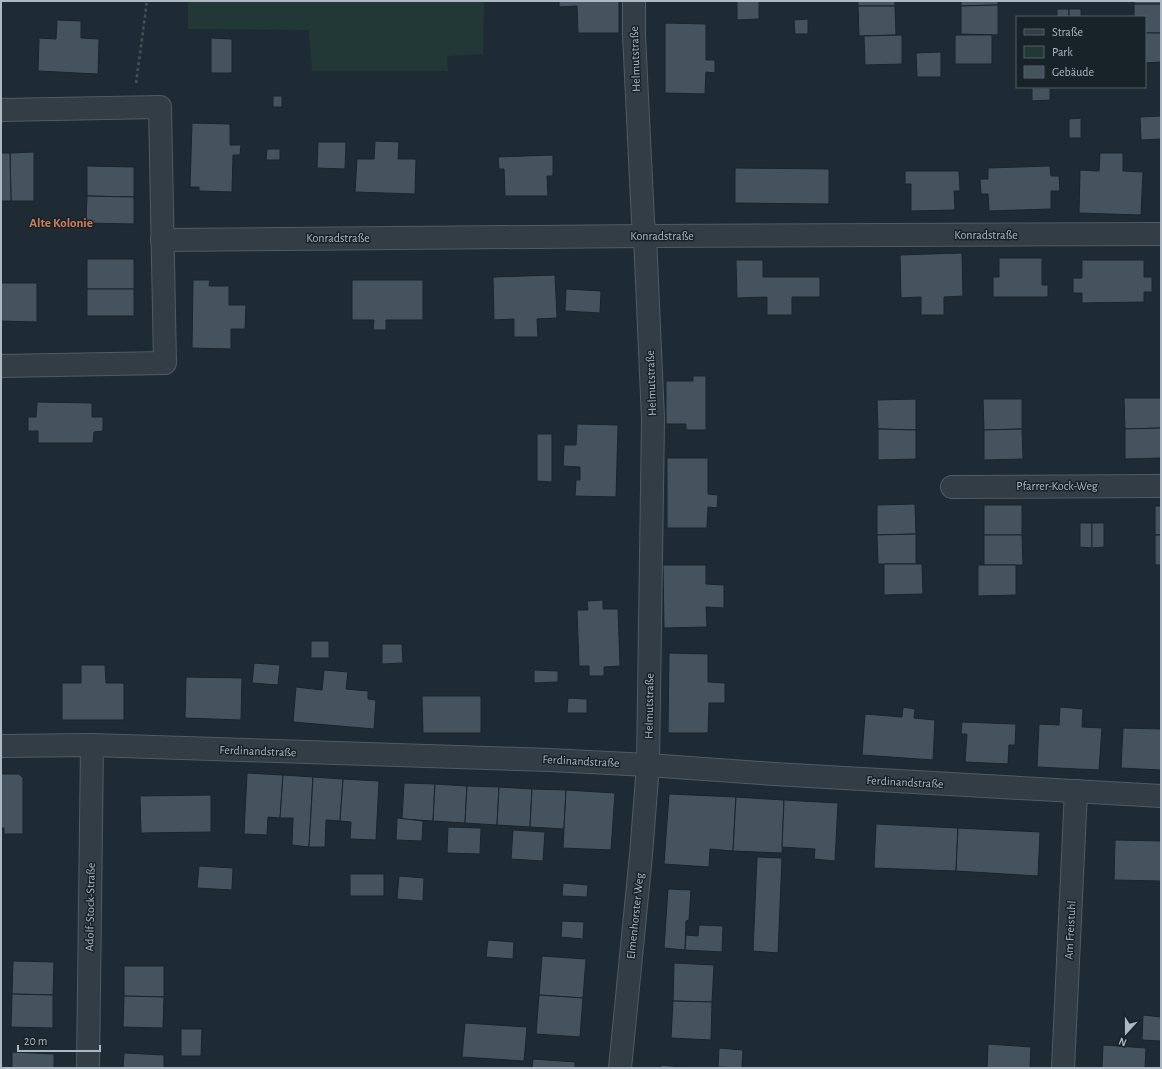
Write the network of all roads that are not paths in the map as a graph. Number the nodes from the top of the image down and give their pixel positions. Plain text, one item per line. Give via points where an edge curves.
1 (634, 1) edge
2 (1, 110) edge
3 (1161, 234) edge
4 (645, 236) junction
5 (162, 240) junction
6 (1, 366) edge
7 (1161, 486) edge
8 (952, 487) dead end
9 (92, 745) junction
10 (1, 746) edge
11 (648, 764) junction
12 (1076, 791) junction
13 (1161, 796) edge
14 (88, 1068) edge
15 (620, 1068) edge
16 (1063, 1068) edge

1 - 4 street, Helmutstraße
2 - 5 street via 160,107
3 - 4 street, Konradstraße
4 - 5 street, Konradstraße
4 - 11 street, Helmutstraße via 653,419
5 - 6 street via 165,362
7 - 8 street, Pfarrer-Kock-Weg
9 - 10 street, Ferdinandstraße
9 - 11 street, Ferdinandstraße
9 - 14 street, Adolf-Stock-Straße
11 - 12 street, Ferdinandstraße via 774,774
11 - 15 street, Elmenhorster Weg
12 - 13 street, Ferdinandstraße
12 - 16 street, Am Freistuhl

